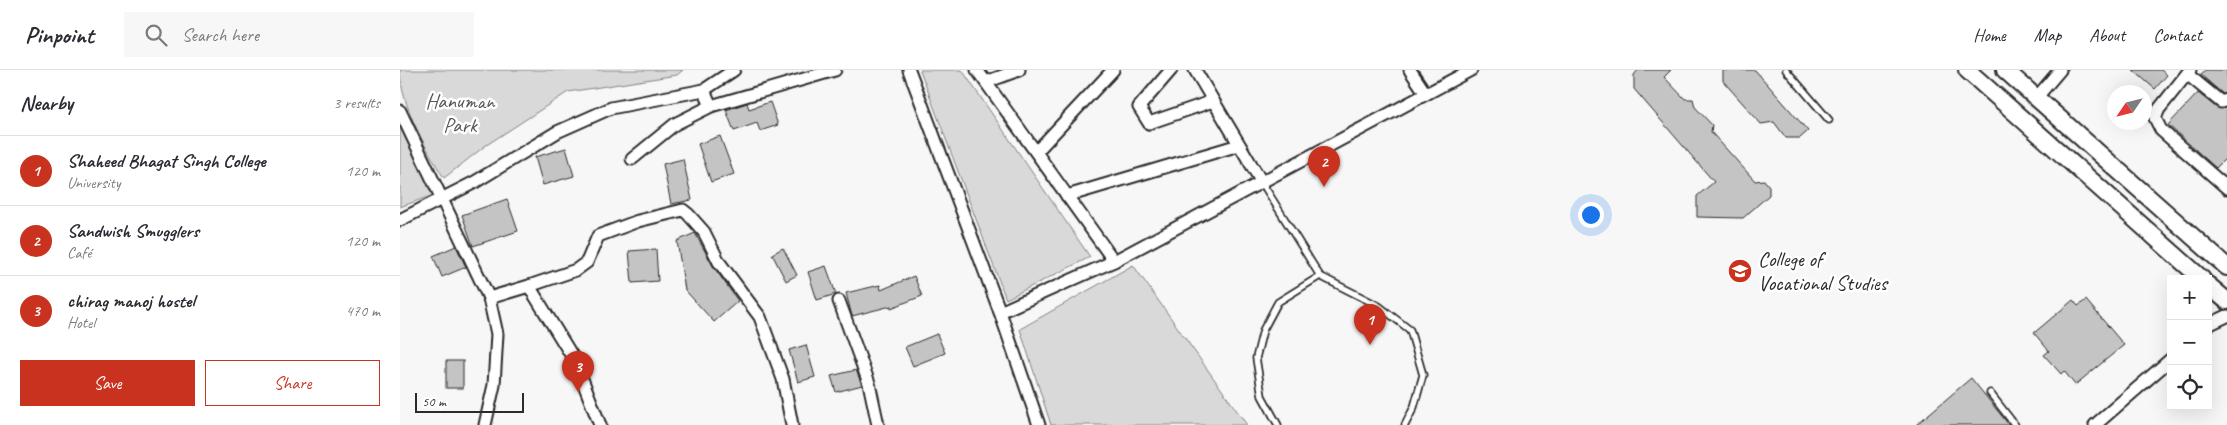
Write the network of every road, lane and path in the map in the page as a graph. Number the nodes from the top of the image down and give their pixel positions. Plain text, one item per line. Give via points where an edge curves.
1 (734, 70) edge
2 (835, 70) edge
3 (909, 70) edge
4 (977, 70) edge
5 (1019, 70) edge
6 (1113, 70) edge
7 (1171, 70) edge
8 (1410, 70) edge
9 (1471, 70) edge
10 (1786, 70) edge
11 (1967, 70) edge
12 (2005, 70) edge
13 (2060, 70) edge
14 (1200, 72) edge
15 (2188, 72) edge
16 (986, 82) junction
17 (704, 90) junction
18 (1426, 94) junction
19 (2037, 97) junction
20 (2227, 100) edge
21 (1213, 101) junction
22 (711, 106) junction
23 (400, 111) edge
24 (1829, 120) dead end
25 (1240, 145) junction
26 (1036, 152) junction
27 (632, 159) dead end
28 (1261, 181) junction
29 (2227, 188) edge
30 (1067, 196) junction
31 (442, 200) junction
32 (400, 220) edge
33 (1114, 261) junction
34 (2227, 267) edge
35 (2198, 275) edge
36 (1320, 276) junction
37 (529, 286) junction
38 (2212, 288) edge
39 (489, 298) junction
40 (838, 301) dead end
41 (2227, 301) edge
42 (1000, 312) junction
43 (2227, 316) edge
44 (2212, 323) edge
45 (2167, 361) edge
46 (1990, 393) dead end
47 (486, 425) edge
48 (600, 425) edge
49 (792, 425) edge
50 (878, 425) edge
51 (1039, 425) edge
52 (1278, 425) edge
53 (1404, 425) edge
54 (2015, 425) edge
55 (2094, 425) edge

1 - 17 street
2 - 22 street
3 - 42 street
4 - 16 street
5 - 16 street
6 - 26 street
7 - 21 street via 1139,107 1149,123
8 - 18 street
9 - 18 street
10 - 24 lane
11 - 35 main road
12 - 19 main road
13 - 19 street
14 - 21 street
15 - 20 street via 2221,102
15 - 29 street via 2158,109 2155,118 2161,130
16 - 26 street
17 - 22 street
17 - 31 street via 611,108 557,132
18 - 28 street
19 - 34 main road
21 - 25 street
22 - 27 street via 675,124
23 - 31 street
25 - 28 street
25 - 30 street
26 - 30 street
28 - 33 street
28 - 36 lane
30 - 33 street
31 - 32 street
31 - 39 street
33 - 42 street
36 - 52 lane via 1278,302 1263,330 1256,358 1262,396
36 - 53 lane via 1379,306 1410,330 1423,375 1414,407
37 - 39 street
37 - 48 street via 575,361
37 - 49 street via 576,270 587,262 598,236 638,221 682,210 704,232 719,262 760,317 783,379
38 - 41 main road
39 - 47 street via 497,334 494,385
40 - 50 street via 869,383
42 - 51 street
43 - 44 street
45 - 55 street
46 - 54 lane

